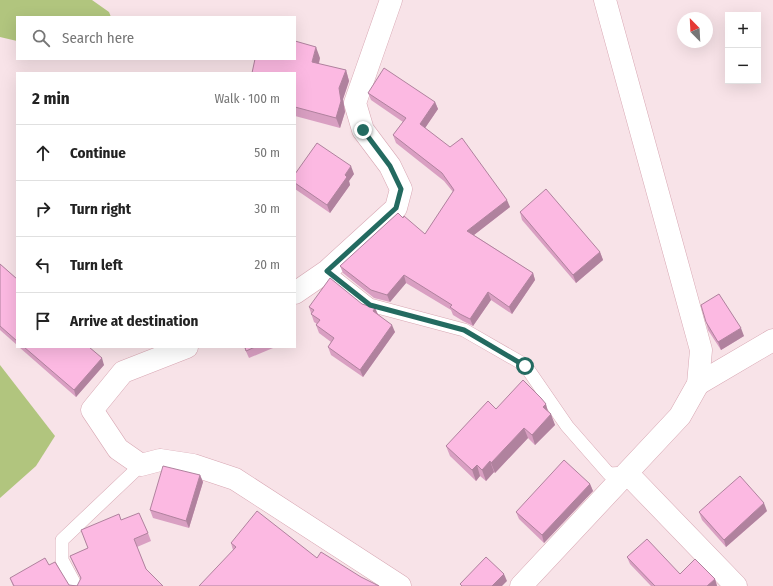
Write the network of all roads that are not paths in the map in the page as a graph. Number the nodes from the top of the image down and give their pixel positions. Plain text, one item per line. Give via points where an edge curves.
1 (391, 0) edge
2 (603, 1) edge
3 (327, 271) junction
4 (296, 292) edge
5 (773, 340) edge
6 (184, 348) edge
7 (698, 384) junction
8 (141, 465) junction
9 (627, 473) junction
10 (76, 586) edge
11 (400, 586) edge
12 (521, 586) edge
13 (736, 586) edge

1 - 3 street via 355,103 363,130 390,166 401,189 396,208
2 - 7 street via 702,350
3 - 4 street
3 - 9 lane via 370,305 464,330 525,366 567,426 609,474
5 - 7 street
6 - 8 street via 123,372 92,410 118,448
7 - 9 street via 680,416
8 - 10 lane via 62,540 62,560
8 - 11 street via 160,460 194,465 235,479
9 - 12 street
9 - 13 street

